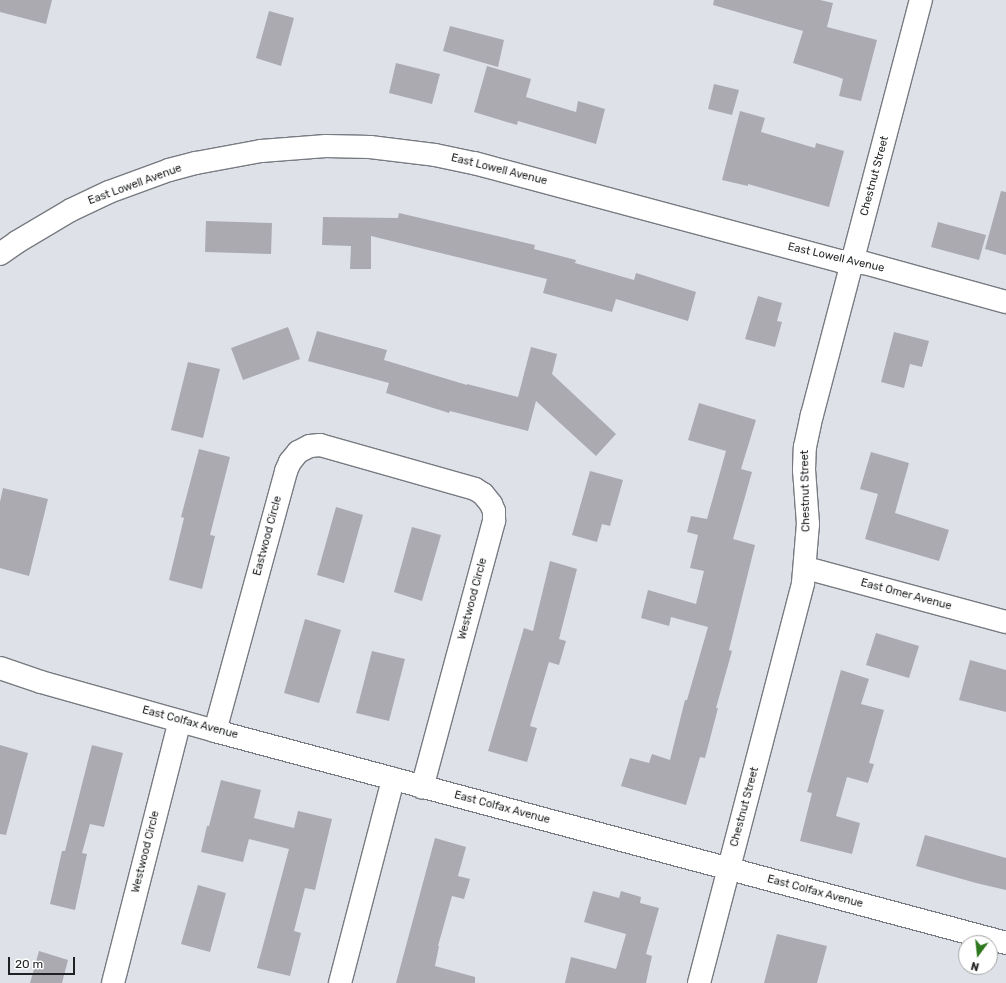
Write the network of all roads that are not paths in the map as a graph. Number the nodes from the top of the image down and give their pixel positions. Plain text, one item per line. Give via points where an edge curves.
1 (921, 0) edge
2 (0, 254) edge
3 (852, 262) junction
4 (1006, 302) edge
5 (405, 469) joint
6 (806, 568) junction
7 (1006, 622) edge
8 (0, 668) edge
9 (180, 721) junction
10 (215, 731) junction
11 (393, 779) junction
12 (422, 787) junction
13 (728, 869) junction
14 (1006, 943) edge
15 (113, 983) edge
16 (340, 983) edge
17 (699, 983) edge

1 - 3 street, Chestnut Street
2 - 3 street, East Lowell Avenue via 71,210 156,174 196,163 261,151 326,146 370,147 474,163
3 - 4 street, East Lowell Avenue via 865,263
3 - 6 street, Chestnut Street via 805,447 808,524
5 - 10 street, Eastwood Circle via 320,445 294,446
5 - 12 street, Westwood Circle via 475,489 498,500
6 - 7 street, East Omer Avenue
6 - 13 street, Chestnut Street
8 - 9 street, East Colfax Avenue
9 - 10 street, East Colfax Avenue
9 - 15 street, Westwood Circle
10 - 11 street, East Colfax Avenue
11 - 12 street, East Colfax Avenue
11 - 16 street
12 - 13 street, East Colfax Avenue
13 - 14 street, East Colfax Avenue
13 - 17 street, Chestnut Street

